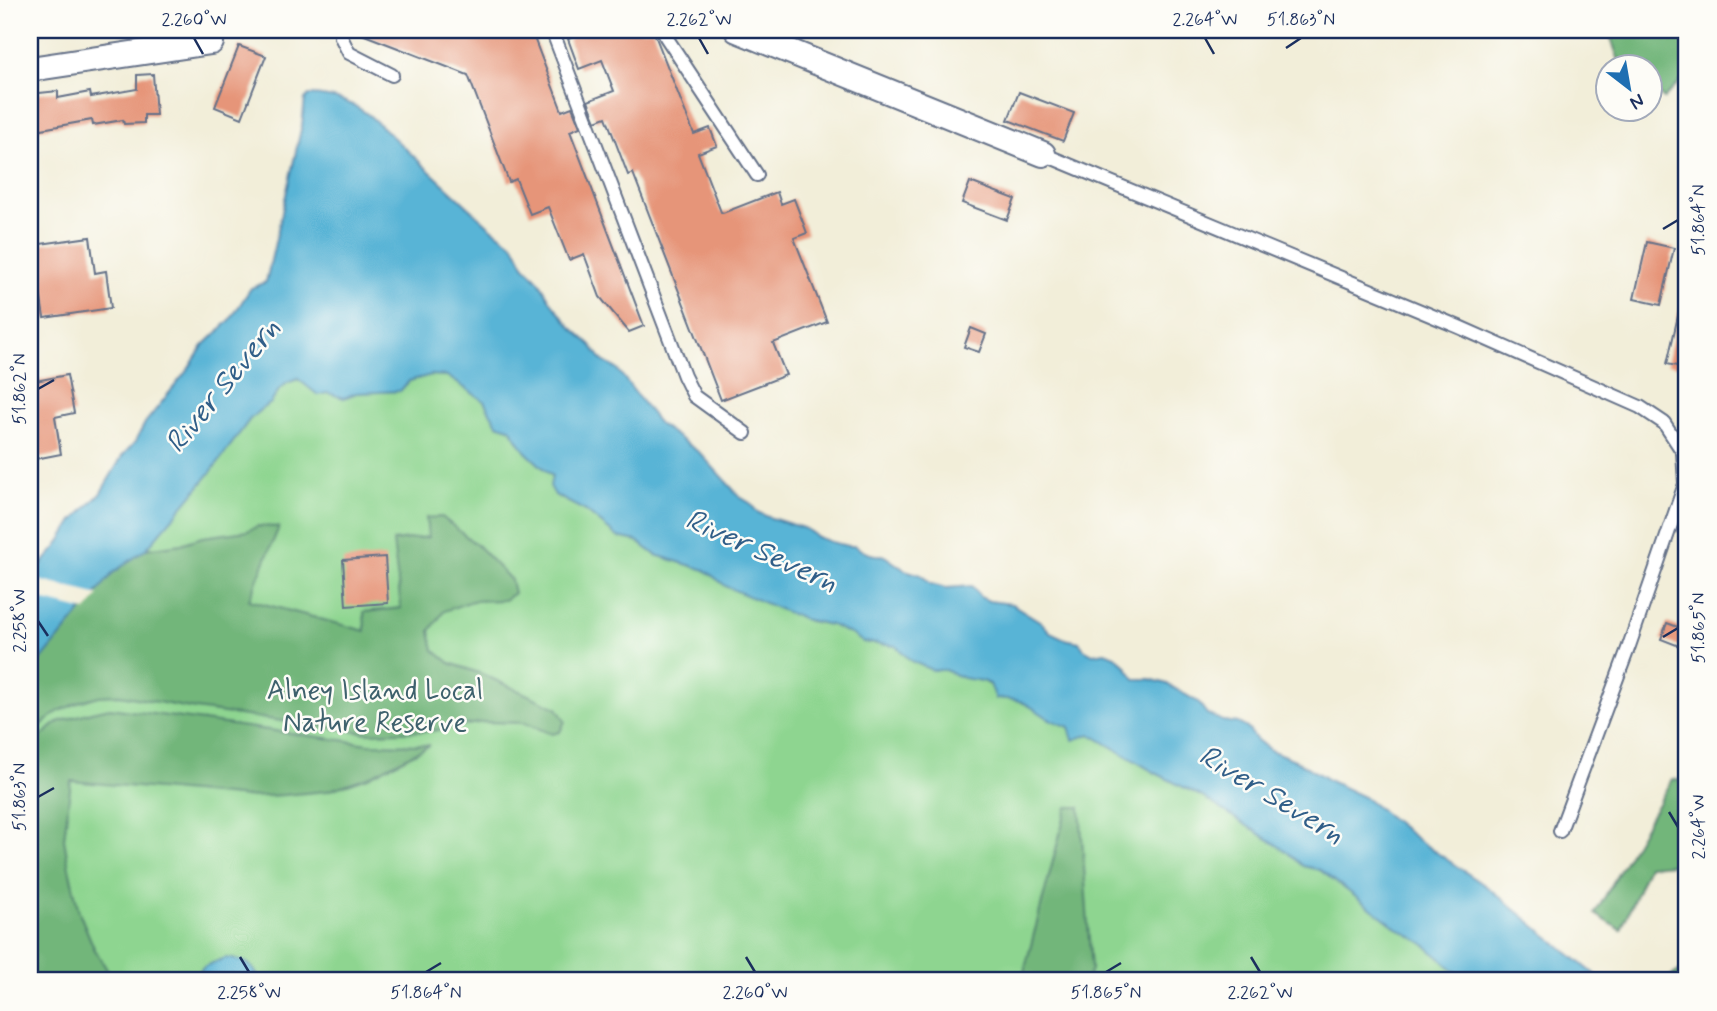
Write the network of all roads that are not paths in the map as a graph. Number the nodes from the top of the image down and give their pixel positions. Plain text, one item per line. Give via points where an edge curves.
1 (342, 30) edge
2 (552, 30) edge
3 (663, 30) edge
4 (737, 30) edge
5 (211, 42) dead end
6 (30, 69) edge
7 (392, 75) dead end
8 (1043, 154) joint
9 (757, 175) dead end
10 (745, 433) dead end
11 (1560, 831) dead end

1 - 7 lane via 349,53
2 - 10 lane via 684,376 694,396
3 - 9 lane
4 - 8 street
5 - 6 street
8 - 11 lane via 1459,327 1640,407 1664,423 1683,452 1685,484

